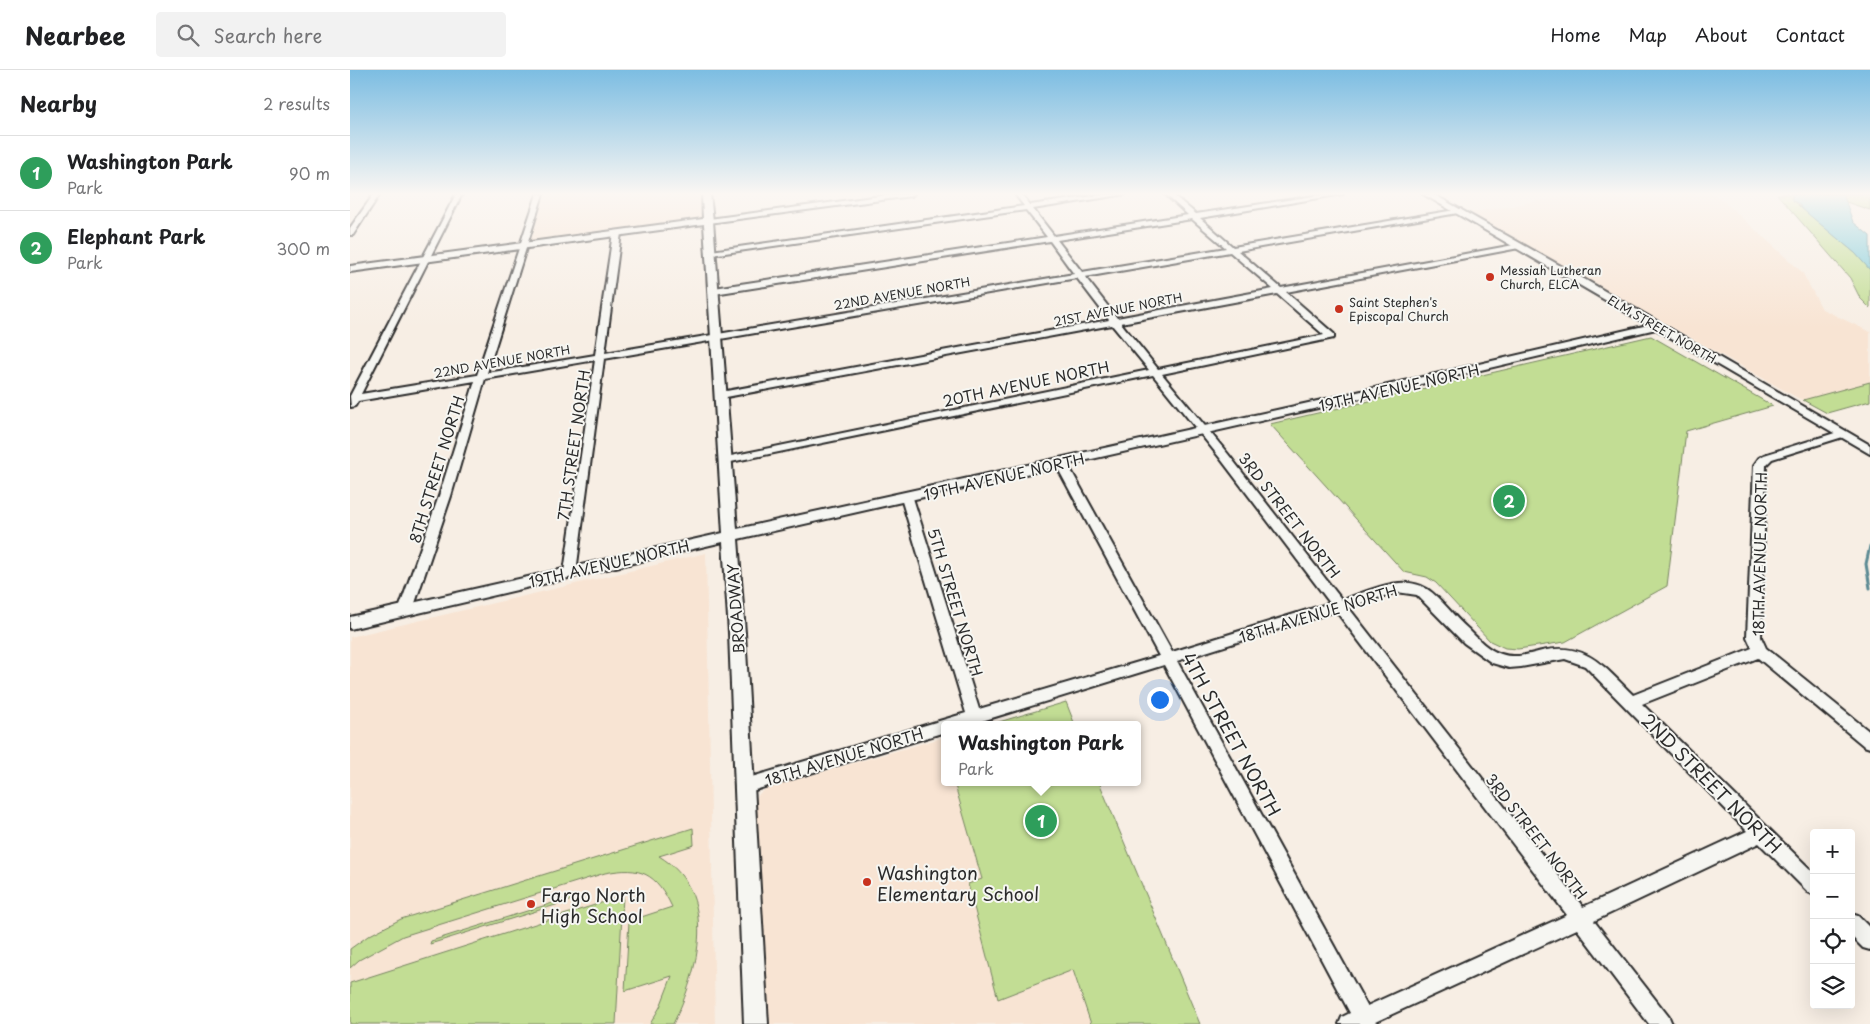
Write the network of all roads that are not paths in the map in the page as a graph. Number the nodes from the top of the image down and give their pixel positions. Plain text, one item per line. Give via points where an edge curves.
1 (436, 239) edge
2 (525, 239) edge
3 (577, 239) edge
4 (616, 239) edge
5 (710, 239) edge
6 (813, 239) edge
7 (1052, 239) junction
8 (1055, 239) edge
9 (1220, 239) edge
10 (1299, 239) edge
11 (1506, 239) edge
12 (523, 246) junction
13 (1519, 246) junction
14 (1232, 250) junction
15 (711, 253) junction
16 (425, 259) junction
17 (350, 269) edge
18 (1080, 275) junction
19 (714, 291) junction
20 (1280, 291) junction
21 (1116, 322) junction
22 (1658, 326) junction
23 (717, 337) junction
24 (601, 357) junction
25 (1156, 372) junction
26 (480, 377) junction
27 (721, 395) junction
28 (351, 401) edge
29 (1204, 431) junction
30 (1842, 434) junction
31 (1870, 450) edge
32 (726, 460) junction
33 (1061, 464) junction
34 (907, 498) junction
35 (731, 536) junction
36 (570, 572) junction
37 (1339, 606) junction
38 (406, 610) junction
39 (350, 623) edge
40 (1760, 651) junction
41 (1168, 657) junction
42 (1631, 702) junction
43 (974, 716) junction
44 (958, 721) edge
45 (941, 726) edge
46 (1870, 741) edge
47 (745, 786) junction
48 (1761, 833) junction
49 (1810, 882) edge
50 (1580, 918) junction
51 (1855, 927) edge
52 (1870, 942) edge
53 (1359, 1022) edge
54 (756, 1024) edge
55 (1662, 1024) edge

1 - 16 street
2 - 12 street, 8TH STREET NORTH
3 - 12 street
4 - 24 street, 7TH STREET NORTH
5 - 15 street, BROADWAY
6 - 15 street
7 - 8 street
7 - 18 street, 3RD STREET NORTH
7 - 19 street
9 - 14 street
10 - 14 street, 22ND AVENUE NORTH
11 - 13 street, ELM STREET NORTH
12 - 16 street
12 - 26 street, 8TH STREET NORTH
13 - 20 street, 21ST AVENUE NORTH
13 - 22 street, ELM STREET NORTH
14 - 18 street, 22ND AVENUE NORTH
14 - 20 street
15 - 19 street, BROADWAY
16 - 17 street
16 - 28 street
18 - 21 street, 3RD STREET NORTH
18 - 23 street, 22ND AVENUE NORTH
19 - 23 street, BROADWAY
20 - 21 street, 21ST AVENUE NORTH
20 - 25 street, 20TH AVENUE NORTH via 1331,336
21 - 25 street, 3RD STREET NORTH
21 - 27 street, 21ST AVENUE NORTH
22 - 29 street, 19TH AVENUE NORTH
22 - 30 street, ELM STREET NORTH
23 - 24 street, 22ND AVENUE NORTH
23 - 27 street, BROADWAY
24 - 26 street, 22ND AVENUE NORTH
24 - 36 street, 7TH STREET NORTH
25 - 29 street, 3RD STREET NORTH
25 - 32 street, 20TH AVENUE NORTH
26 - 28 street, 22ND AVENUE NORTH
26 - 38 street, 8TH STREET NORTH via 445,496
27 - 32 street, BROADWAY
29 - 33 street, 19TH AVENUE NORTH
29 - 37 street, 3RD STREET NORTH
30 - 31 street, ELM STREET NORTH
30 - 40 street, 18TH AVENUE NORTH via 1768,456 1760,465 1754,637
32 - 35 street, BROADWAY
33 - 34 street, 19TH AVENUE NORTH
33 - 41 street, 4TH STREET NORTH
34 - 35 street, 19TH AVENUE NORTH
34 - 43 street, 5TH STREET NORTH
35 - 36 street, 19TH AVENUE NORTH
35 - 47 street, BROADWAY
36 - 38 street, 19TH AVENUE NORTH
37 - 41 street, 18TH AVENUE NORTH
37 - 42 street, 18TH AVENUE NORTH via 1397,587 1411,588 1422,592 1480,649 1496,659 1521,662 1574,653 1590,662
37 - 50 street, 3RD STREET NORTH
38 - 39 street, 19TH AVENUE NORTH
40 - 42 street, 18TH AVENUE NORTH
40 - 46 street
41 - 43 street, 18TH AVENUE NORTH
41 - 53 street, 4TH STREET NORTH
42 - 48 street, 2ND STREET NORTH
43 - 44 street, 18TH AVENUE NORTH
45 - 47 street, 18TH AVENUE NORTH
47 - 54 street, BROADWAY
48 - 49 street, 2ND STREET NORTH
48 - 50 street
50 - 53 street
50 - 55 street, 3RD STREET NORTH
51 - 52 street

